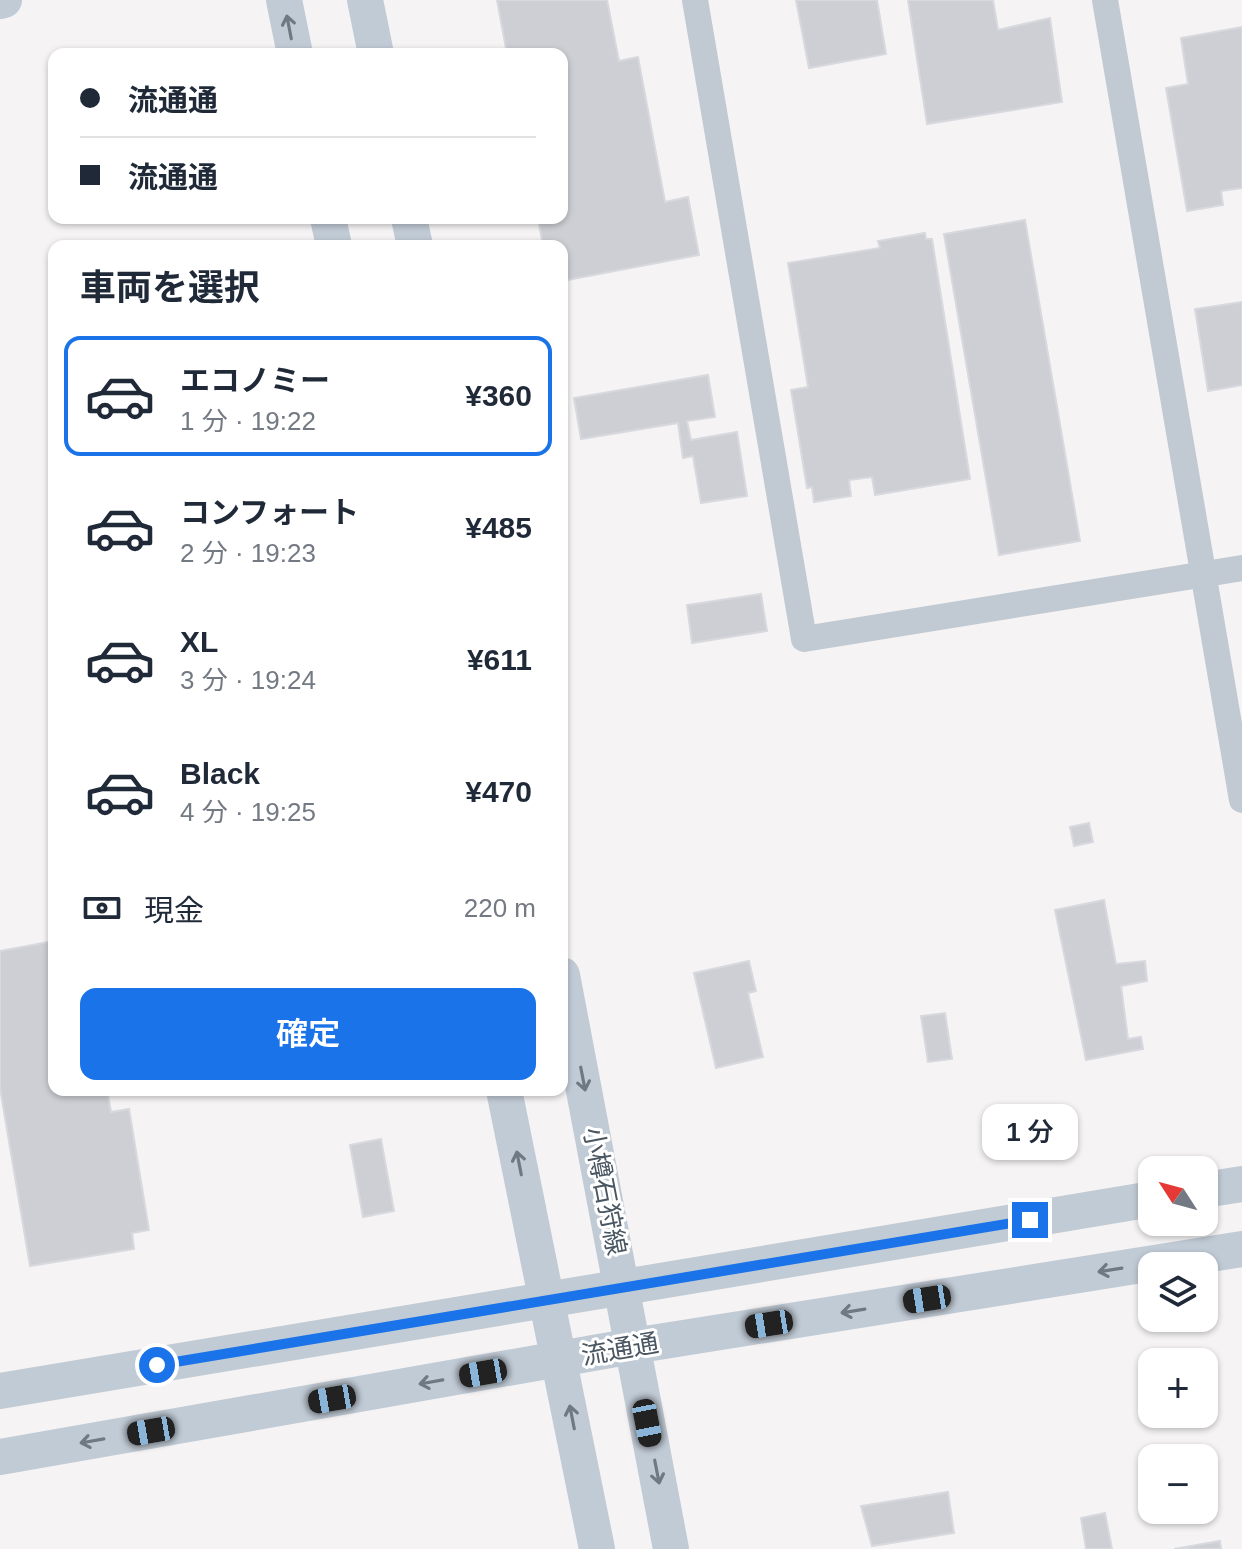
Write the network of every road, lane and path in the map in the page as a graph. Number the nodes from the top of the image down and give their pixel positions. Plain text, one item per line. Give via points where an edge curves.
1 (284, 0) edge
2 (365, 0) edge
3 (695, 0) edge
4 (1105, 0) edge
5 (294, 48) edge
6 (375, 48) edge
7 (1242, 568) edge
8 (1204, 575) junction
9 (1242, 800) edge
10 (568, 1006) edge
11 (505, 1096) edge
12 (1242, 1184) edge
13 (1218, 1188) edge
14 (1138, 1201) edge
15 (1242, 1249) edge
16 (623, 1289) junction
17 (547, 1299) junction
18 (633, 1346) junction
19 (560, 1360) junction
20 (0, 1391) edge
21 (0, 1457) edge
22 (597, 1549) edge
23 (671, 1549) edge

5 -> 1 street
2 - 6 street
3 - 8 street via 804,639
4 - 8 street
7 - 8 street
8 - 9 street
10 -> 16 street, 小樽石狩線
17 -> 11 street
12 - 13 street
14 - 16 street
15 -> 18 street, 流通通
16 - 17 street
16 - 18 street, 小樽石狩線
17 - 19 street
17 - 20 street
18 - 19 street, 流通通
18 -> 23 street, 小樽石狩線
19 -> 21 street, 流通通
22 -> 19 street

